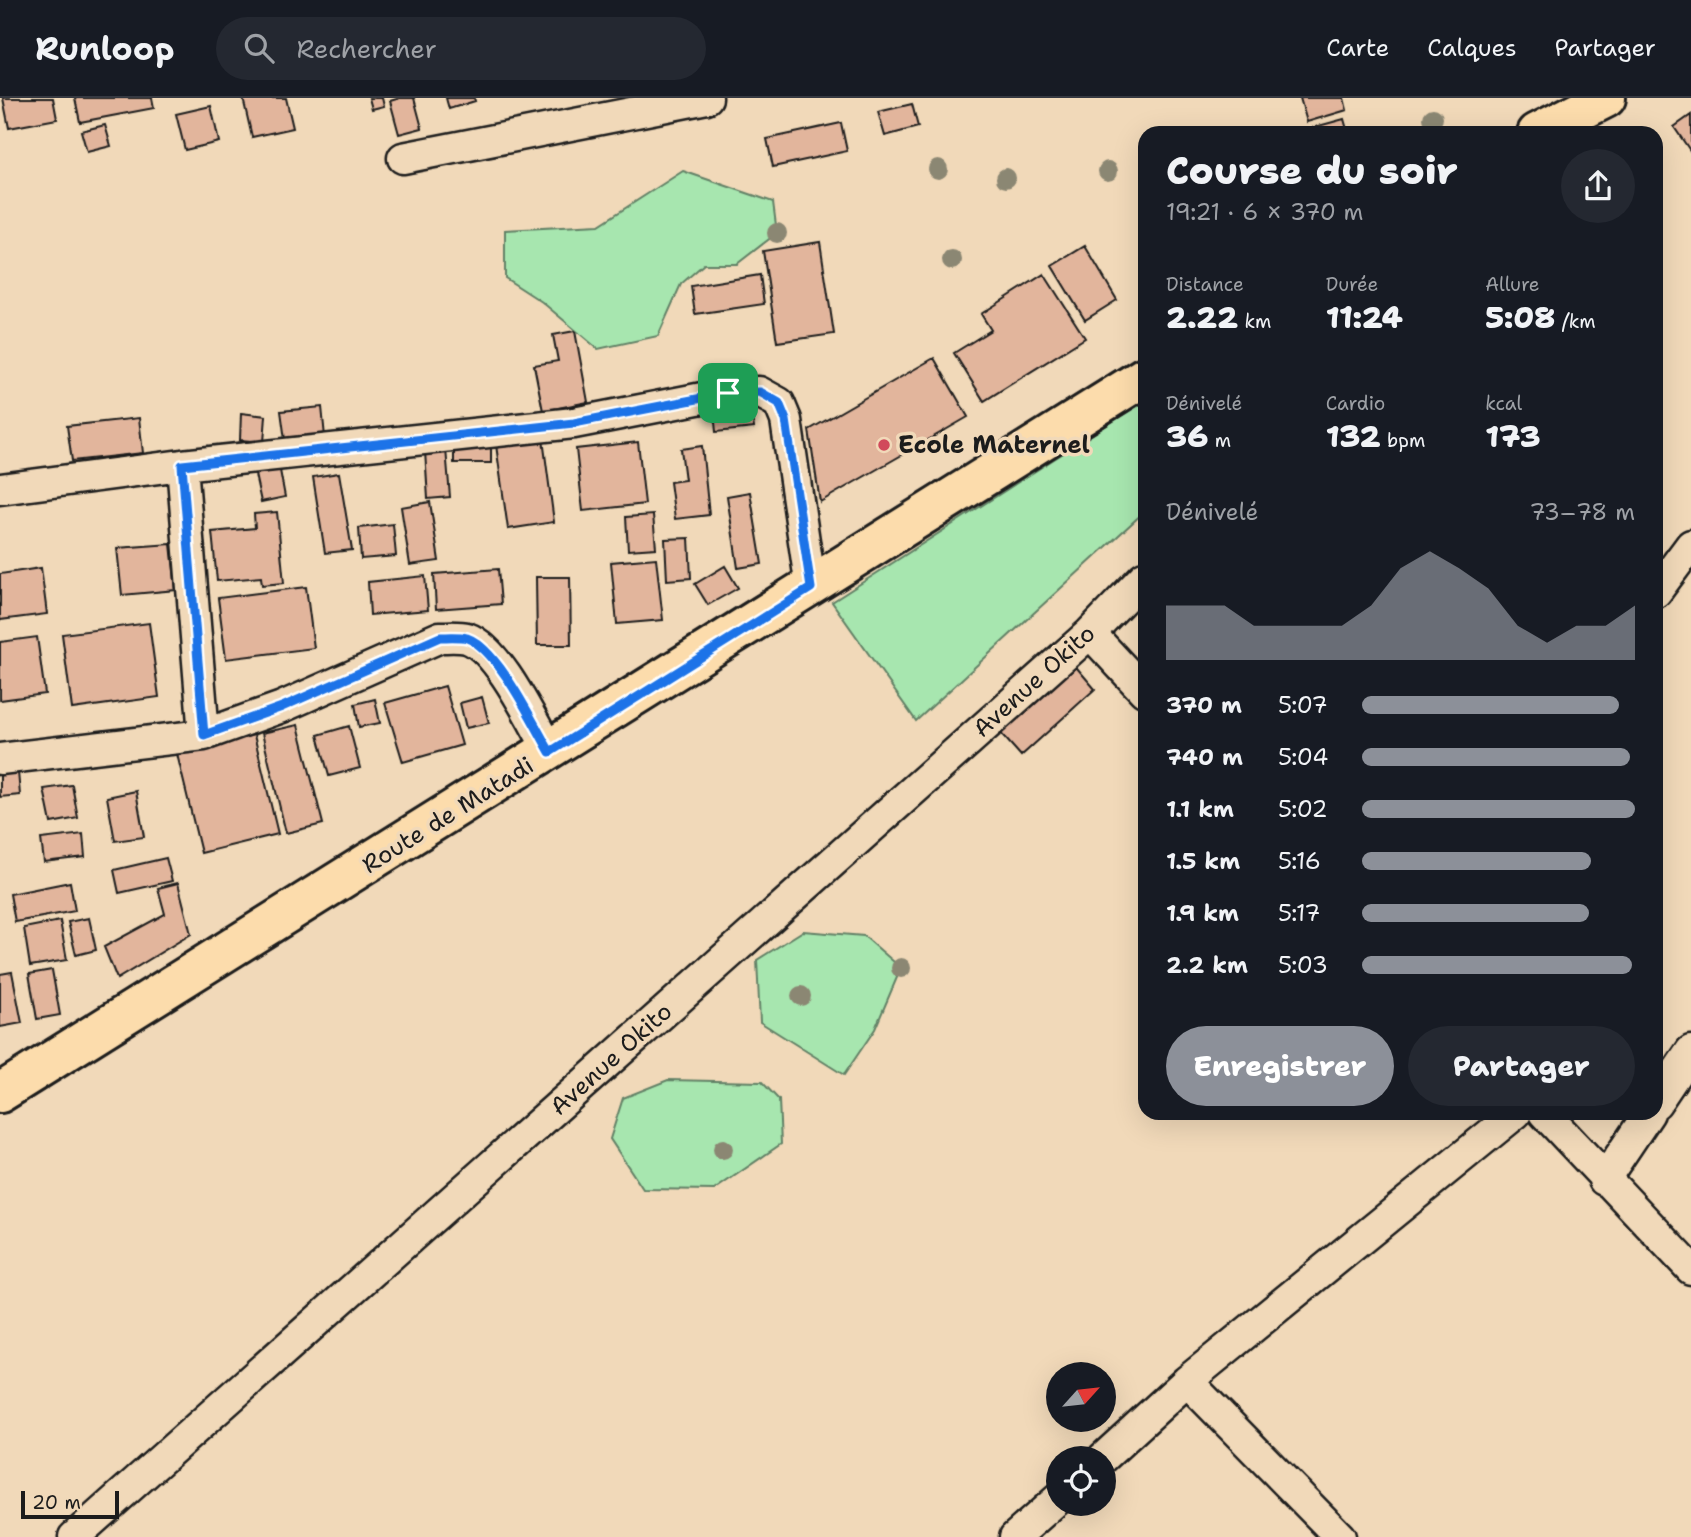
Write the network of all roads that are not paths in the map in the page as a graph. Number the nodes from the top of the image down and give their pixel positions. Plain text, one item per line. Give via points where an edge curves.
1 (708, 98) edge
2 (403, 158) dead end
3 (1138, 381) edge
4 (182, 465) junction
5 (0, 489) edge
6 (1691, 545) edge
7 (1138, 583) edge
8 (1663, 583) edge
9 (811, 588) junction
10 (1090, 633) junction
11 (1138, 685) edge
12 (204, 735) junction
13 (550, 752) junction
14 (0, 759) edge
15 (1691, 1051) edge
16 (0, 1093) edge
17 (1663, 1093) edge
18 (1507, 1120) edge
19 (1550, 1120) edge
20 (1644, 1120) edge
21 (1604, 1180) junction
22 (1691, 1269) edge
23 (1187, 1381) junction
24 (1115, 1446) edge
25 (1046, 1509) edge
26 (74, 1537) edge
27 (1015, 1537) edge
28 (1340, 1537) edge

1 - 2 street
3 - 9 main road, Route de Matadi
4 - 5 street
4 - 9 street via 574,423 728,393 760,392 779,403 786,420
4 - 12 street
6 - 8 street
7 - 10 street, Avenue Okito
9 - 13 main road, Route de Matadi
10 - 11 street
10 - 26 street, Avenue Okito
12 - 13 street via 282,707 440,637 467,638 486,652 510,684
12 - 14 street
13 - 16 main road, Route de Matadi
15 - 17 street
18 - 23 street
19 - 21 street
20 - 21 street
21 - 22 street
23 - 24 street
23 - 28 street
25 - 27 street

